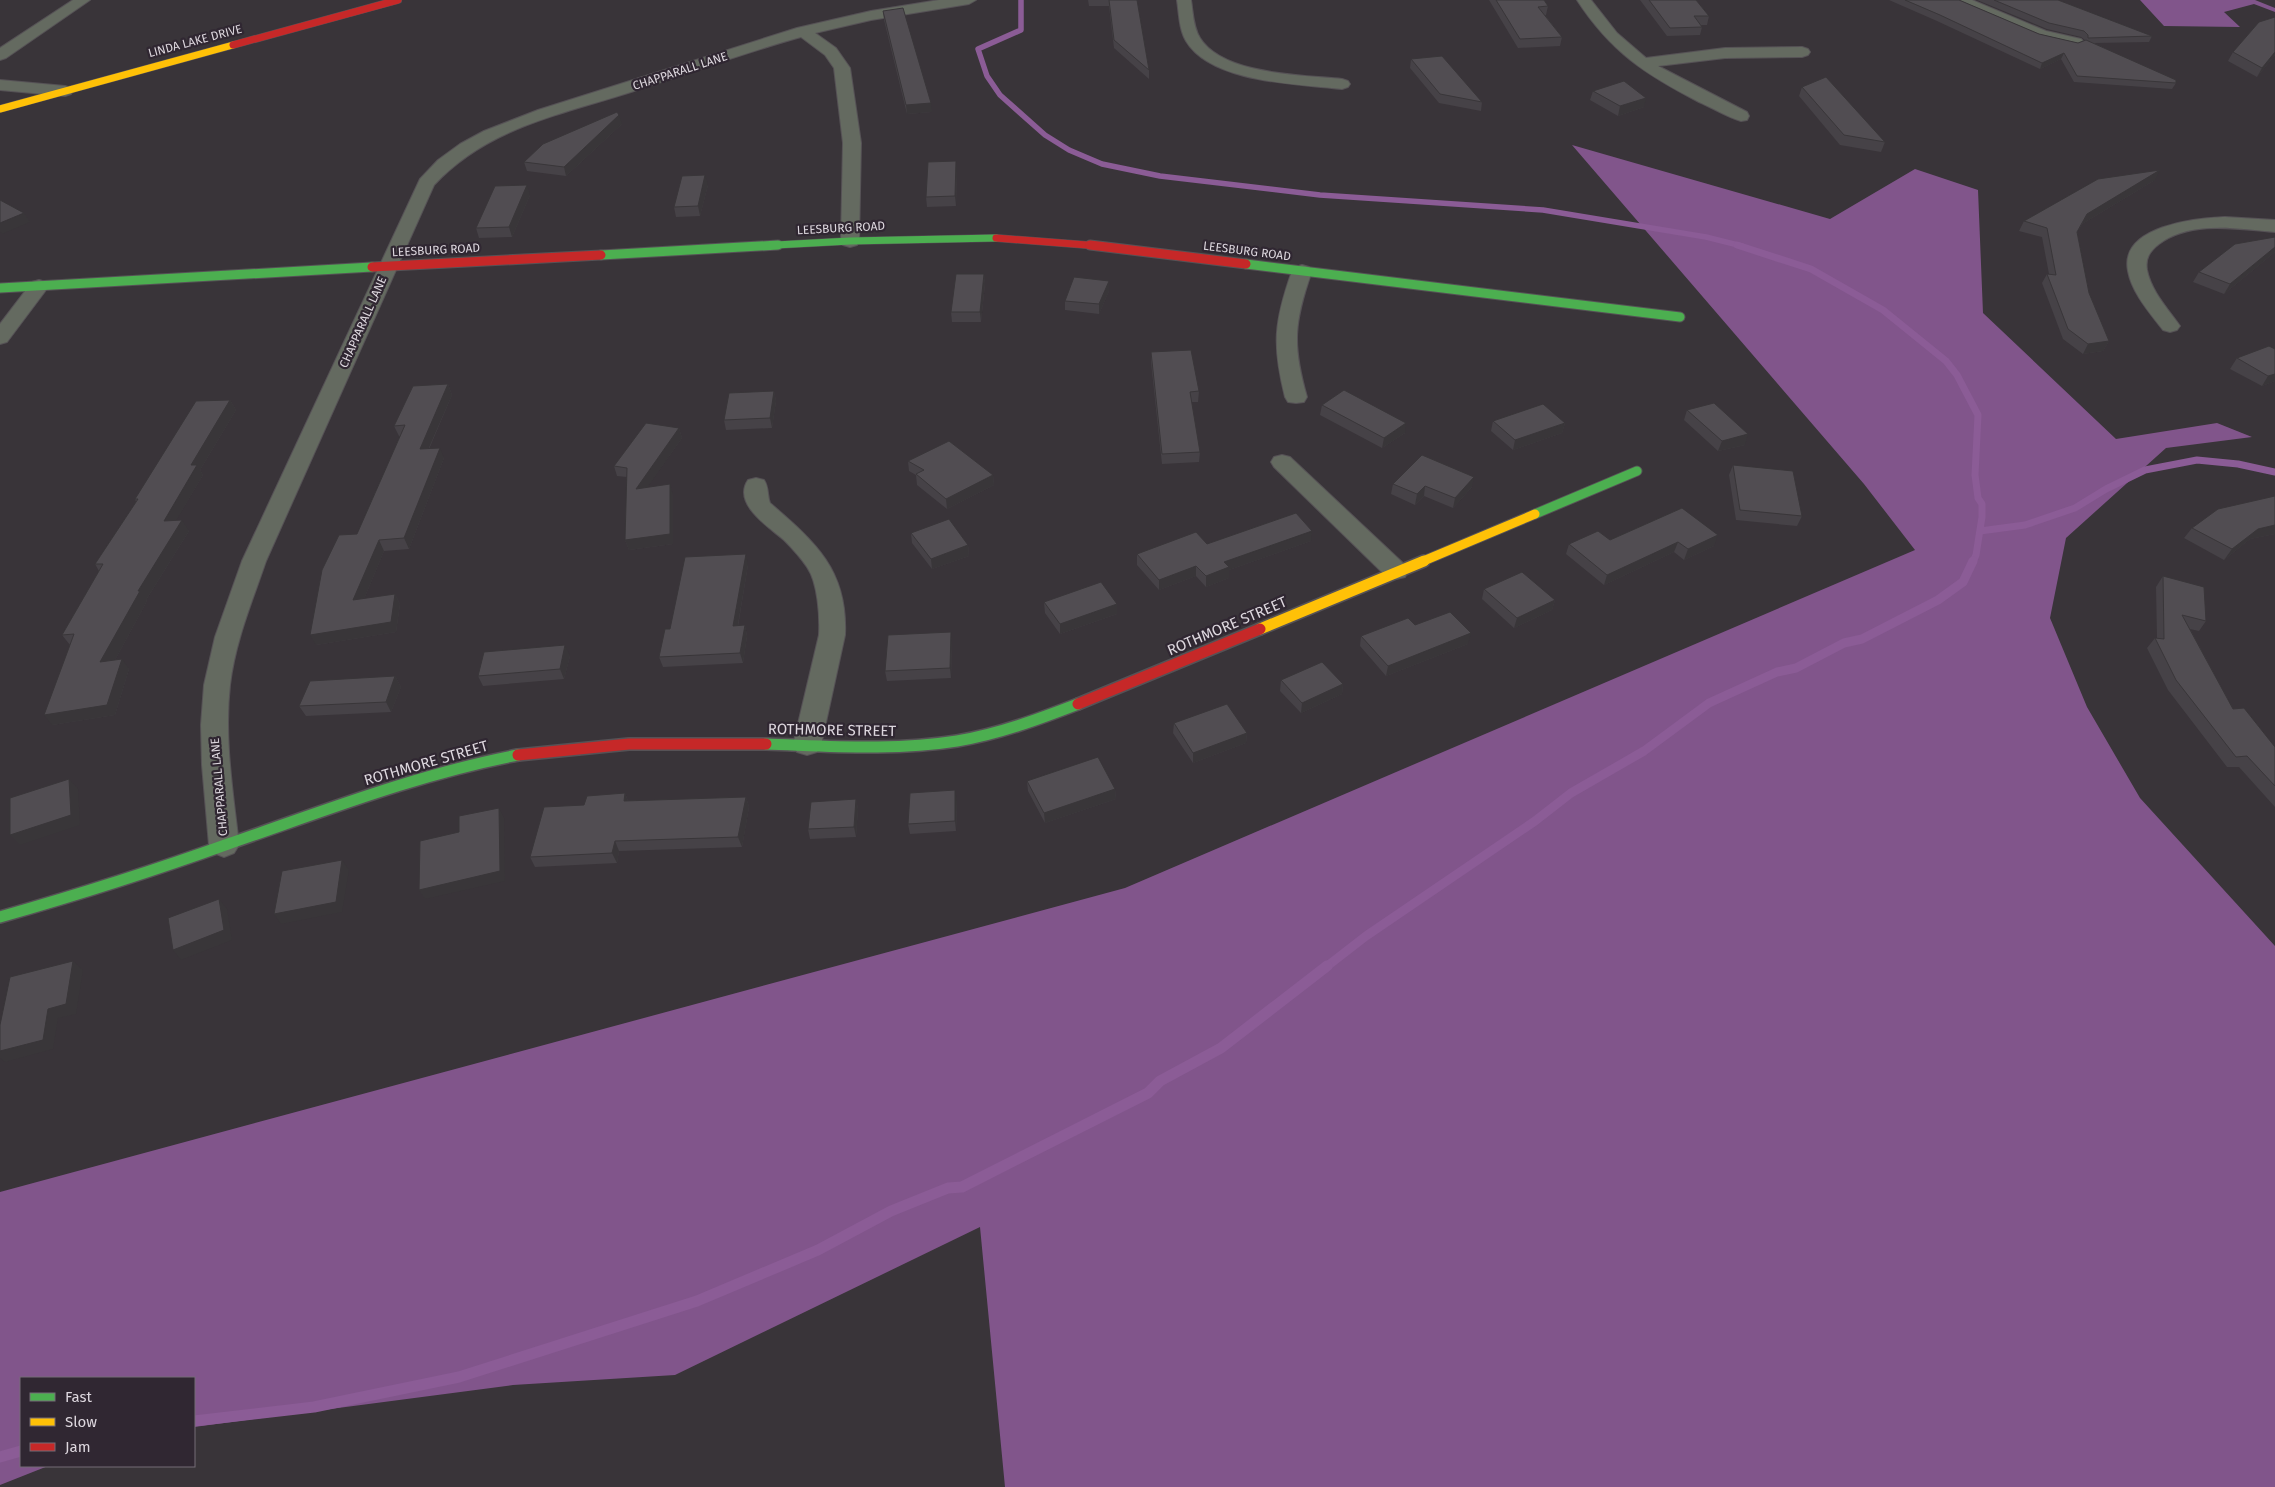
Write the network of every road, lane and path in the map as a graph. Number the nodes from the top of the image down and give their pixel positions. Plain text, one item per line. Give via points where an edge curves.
1 (83, 0) edge
2 (398, 0) edge
3 (969, 0) edge
4 (1184, 0) edge
5 (1584, 0) edge
6 (1960, 0) edge
7 (802, 32) junction
8 (2076, 42) edge
9 (1802, 52) dead end
10 (0, 55) edge
11 (1643, 63) junction
12 (1342, 84) dead end
13 (0, 85) edge
14 (65, 91) junction
15 (0, 109) edge
16 (1740, 116) dead end
17 (2275, 226) edge
18 (850, 241) junction
19 (388, 266) junction
20 (1302, 271) junction
21 (39, 286) junction
22 (0, 288) edge
23 (1680, 317) dead end
24 (2170, 326) dead end
25 (0, 338) edge
26 (1296, 397) dead end
27 (1282, 462) dead end
28 (1637, 471) dead end
29 (756, 485) dead end
30 (1396, 571) junction
31 (807, 745) junction
32 (224, 845) junction
33 (0, 917) edge

1 - 10 street
2 - 14 street, LINDA LAKE DRIVE
3 - 7 street, CHAPPARALL LANE via 892,12
4 - 12 street via 1194,40 1223,63 1260,73
5 - 11 street via 1623,48
6 - 8 street via 2042,35
7 - 18 street via 828,50 842,68 852,144
7 - 19 street, CHAPPARALL LANE via 520,122 473,142 453,155 426,183
9 - 11 street via 1724,53
11 - 16 street
13 - 14 street
14 - 15 street, LINDA LAKE DRIVE
17 - 24 street via 2192,225 2170,230 2142,248 2137,268
18 - 19 street, LEESBURG ROAD
18 - 20 street, LEESBURG ROAD via 1010,238
19 - 21 street, LEESBURG ROAD
19 - 32 street, CHAPPARALL LANE via 254,561 226,644 217,684 214,741
20 - 23 street, LEESBURG ROAD
20 - 26 street via 1289,306 1284,334 1286,364
21 - 22 street, LEESBURG ROAD
21 - 25 street
27 - 30 street
28 - 30 street, ROTHMORE STREET
29 - 31 street via 760,506 818,564 833,618
30 - 31 street, ROTHMORE STREET via 1092,700 1003,732 907,746
31 - 32 street, ROTHMORE STREET via 662,742 586,745 520,754 399,784
32 - 33 street, ROTHMORE STREET via 95,890

